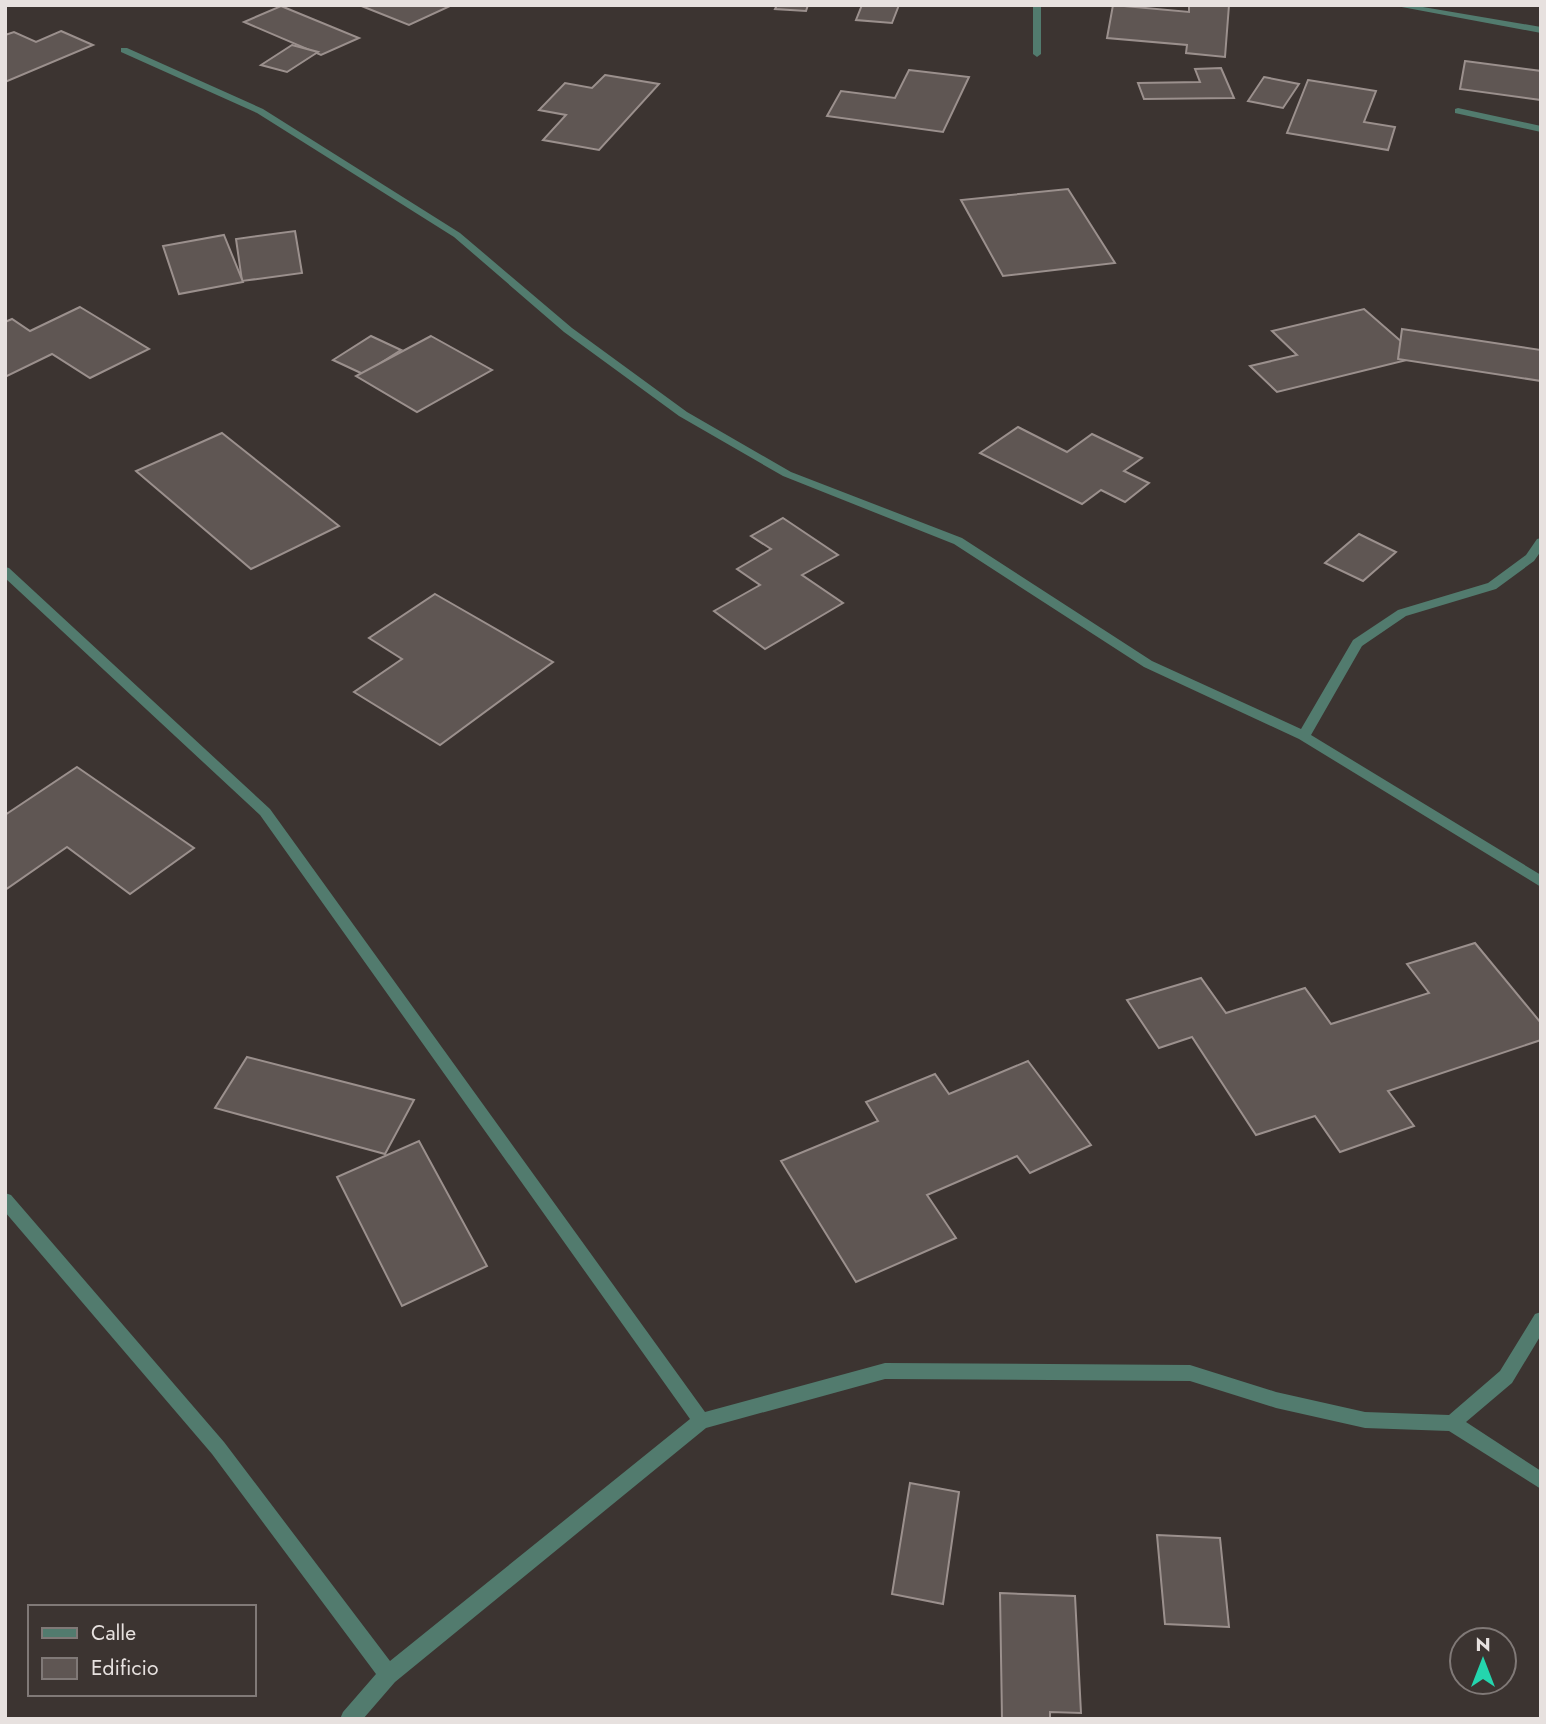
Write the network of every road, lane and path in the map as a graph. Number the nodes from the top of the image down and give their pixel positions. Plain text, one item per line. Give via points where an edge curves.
1 (1037, 5) edge
2 (1395, 5) edge
3 (1541, 30) edge
4 (124, 50) dead end
5 (1037, 54) dead end
6 (1458, 111) dead end
7 (1541, 129) edge
8 (1541, 542) edge
9 (5, 571) edge
10 (1304, 736) junction
11 (1541, 882) edge
12 (5, 1199) edge
13 (1541, 1319) edge
14 (701, 1421) junction
15 (1452, 1423) junction
16 (1541, 1481) edge
17 (388, 1675) junction
18 (349, 1719) edge

1 - 5 street
2 - 3 street
4 - 10 street via 260,111 457,235 568,330 717,434 786,474 958,541 1148,664
6 - 7 street
8 - 10 street via 1530,558 1492,586 1402,613 1357,643
9 - 14 street via 265,812
10 - 11 street
12 - 17 street via 218,1448
13 - 15 street via 1506,1377
14 - 15 street via 885,1371 1190,1373 1276,1400 1365,1420
14 - 17 street
15 - 16 street
17 - 18 street

